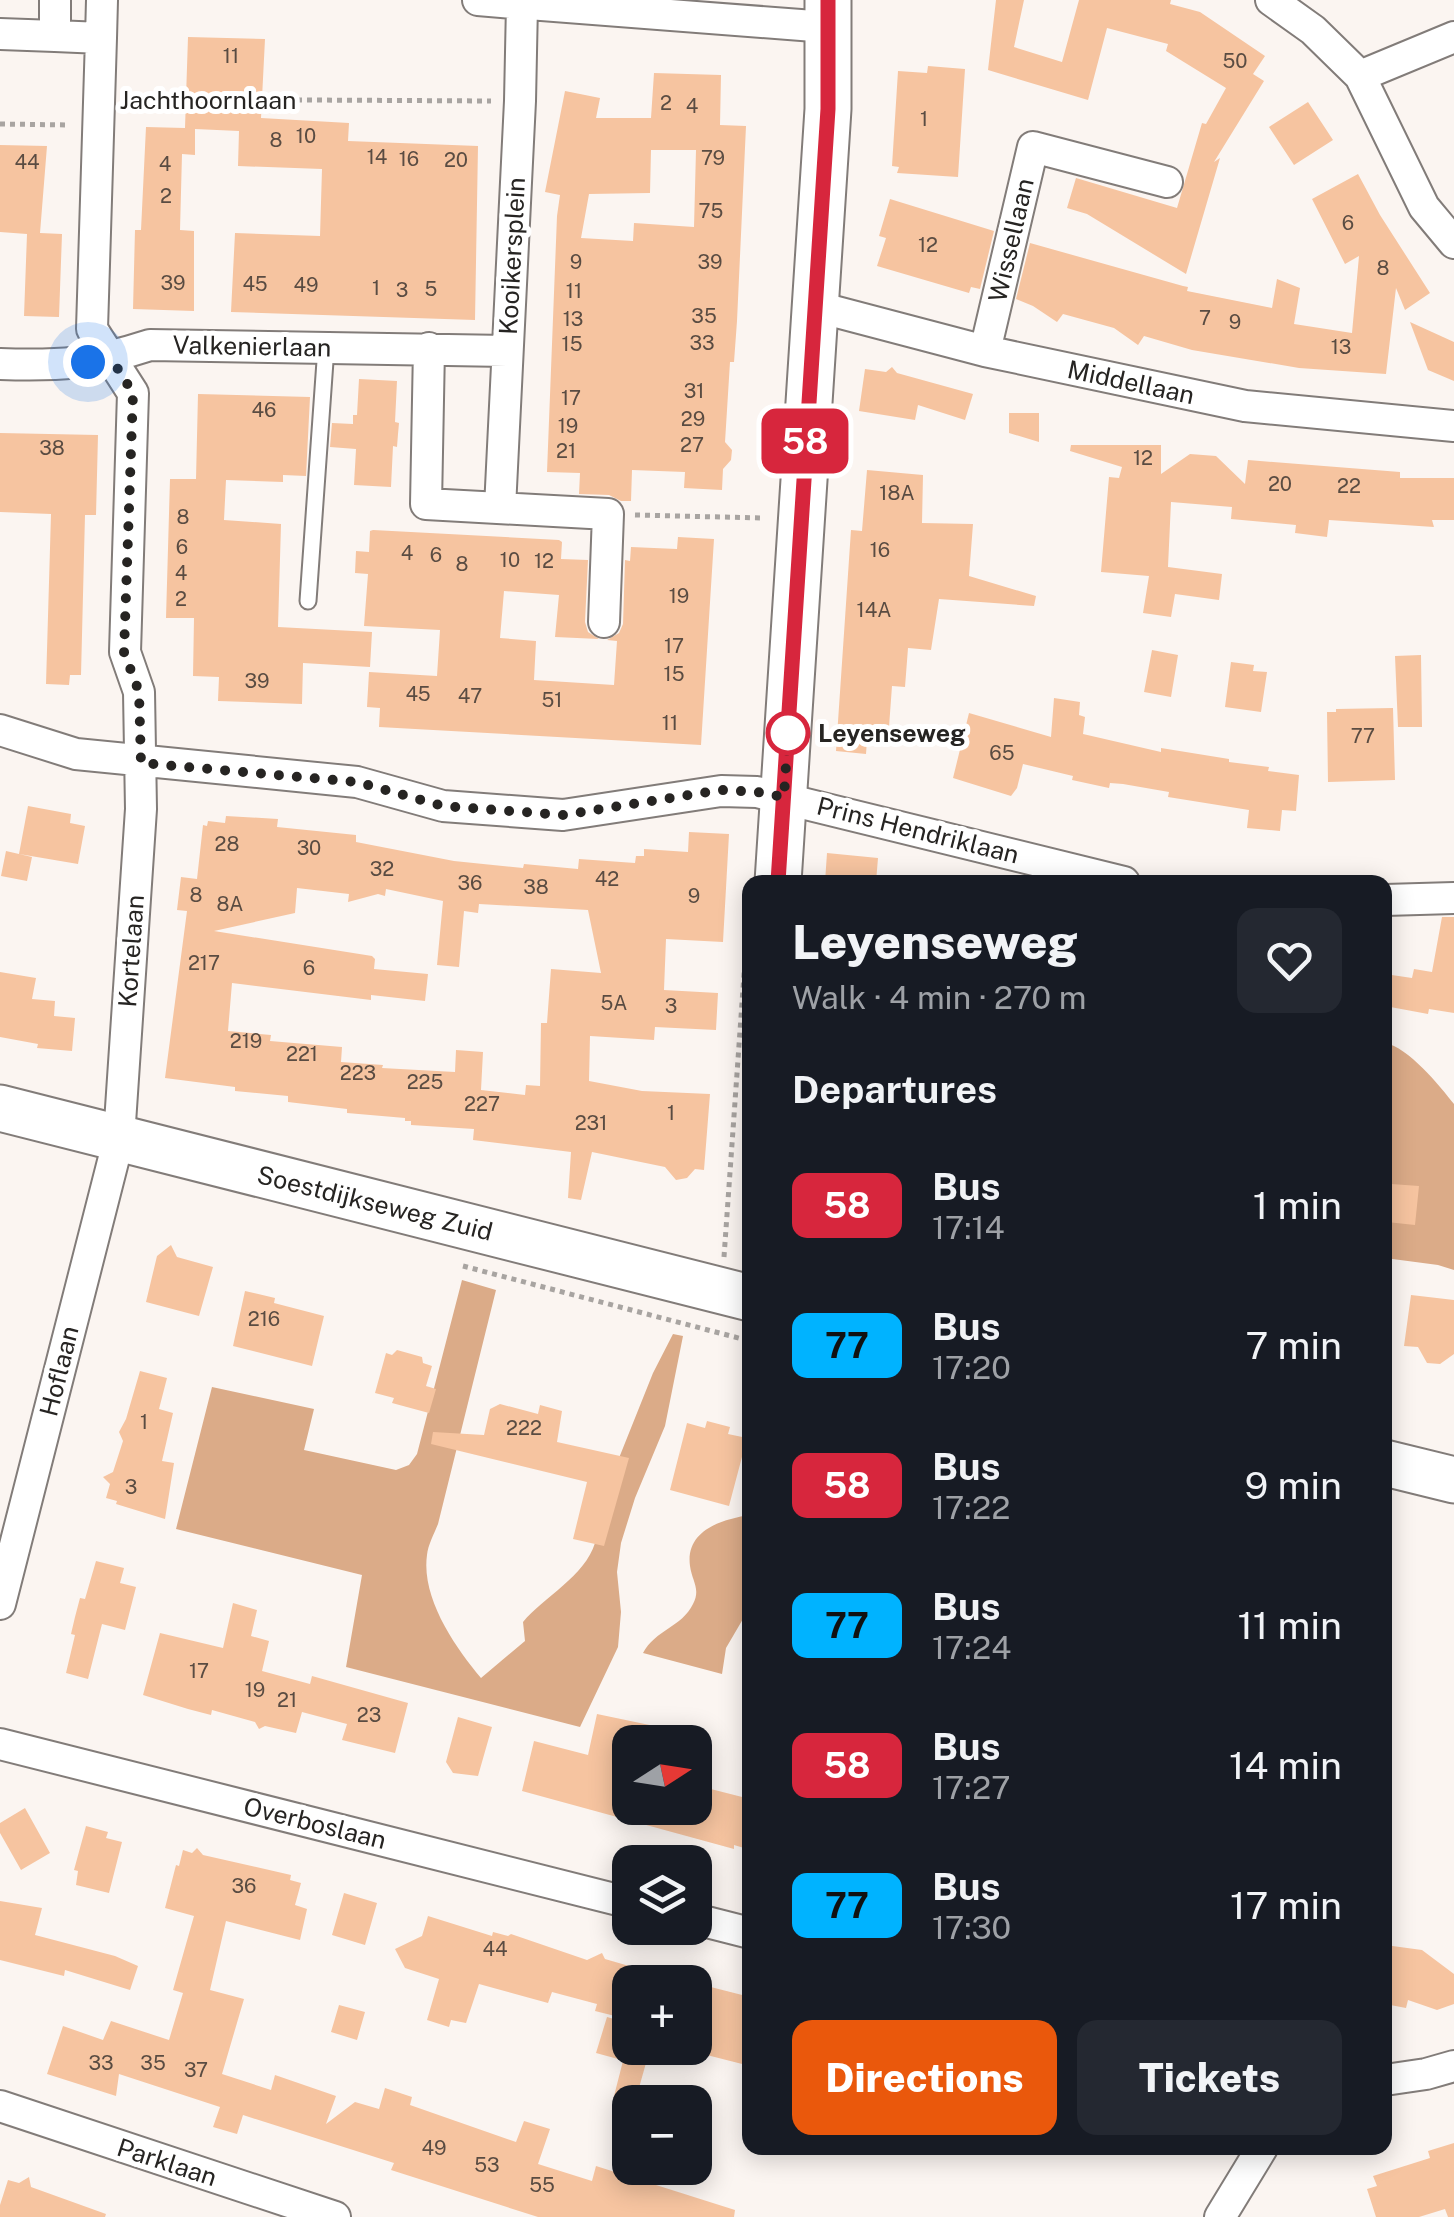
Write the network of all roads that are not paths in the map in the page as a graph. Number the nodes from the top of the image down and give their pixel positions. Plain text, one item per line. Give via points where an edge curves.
1 (55, 0) edge
2 (102, 0) edge
3 (478, 0) edge
4 (1271, 0) edge
5 (522, 4) junction
6 (599, 4) edge
7 (828, 14) edge
8 (0, 34) edge
9 (55, 36) junction
10 (1454, 37) edge
11 (101, 38) junction
12 (1360, 76) junction
13 (1167, 182) dead end
14 (1454, 244) edge
15 (814, 306) junction
16 (326, 347) junction
17 (429, 348) junction
18 (507, 350) junction
19 (985, 351) junction
20 (111, 358) junction
21 (0, 364) edge
22 (1454, 426) edge
23 (500, 508) junction
24 (308, 601) dead end
25 (604, 622) dead end
26 (0, 730) edge
27 (141, 763) junction
28 (770, 794) junction
29 (777, 875) edge
30 (1096, 875) edge
31 (1454, 898) edge
32 (1392, 900) edge
33 (0, 1108) edge
34 (119, 1138) junction
35 (736, 1302) edge
36 (1392, 1464) edge
37 (1454, 1480) edge
38 (0, 1604) edge
39 (0, 1744) edge
40 (612, 1898) edge
41 (712, 1923) edge
42 (742, 1931) edge
43 (1454, 2066) edge
44 (1392, 2079) edge
45 (0, 2106) edge
46 (1258, 2155) edge
47 (335, 2217) edge
48 (1220, 2217) edge

1 - 9 street
2 - 11 street
3 - 5 street
4 - 12 street
5 - 6 street
5 - 18 street, Kooikersplein
6 - 7 street via 704,20
7 - 15 street
8 - 9 street
9 - 11 street
10 - 12 street
11 - 20 street, Jachthoornlaan via 92,329
12 - 14 street via 1424,207
13 - 19 street, Wissellaan via 1032,148
15 - 19 street, Middellaan
15 - 28 street
16 - 17 street, Valkenierlaan
16 - 20 street, Valkenierlaan via 150,345
16 - 24 lane
17 - 18 street, Valkenierlaan
17 - 23 street via 426,504
18 - 23 street, Kooikersplein
19 - 22 street, Middellaan via 1245,406
20 - 21 street, Valkenierlaan via 65,366
20 - 27 street, Jachthoornlaan via 133,393 124,652 139,692
23 - 25 street via 608,514
26 - 27 street, Prins Hendriklaan via 76,754
27 - 28 street, Prins Hendriklaan via 357,782 443,806 563,815 721,790
27 - 34 street, Kortelaan
28 - 29 street
28 - 30 street, Prins Hendriklaan
31 - 32 street
33 - 34 street, Soestdijkseweg Zuid
34 - 35 street, Soestdijkseweg Zuid
34 - 38 street, Hoflaan
36 - 37 street
39 - 40 street, Overboslaan
41 - 42 street
43 - 44 street
45 - 47 street, Parklaan
46 - 48 street

